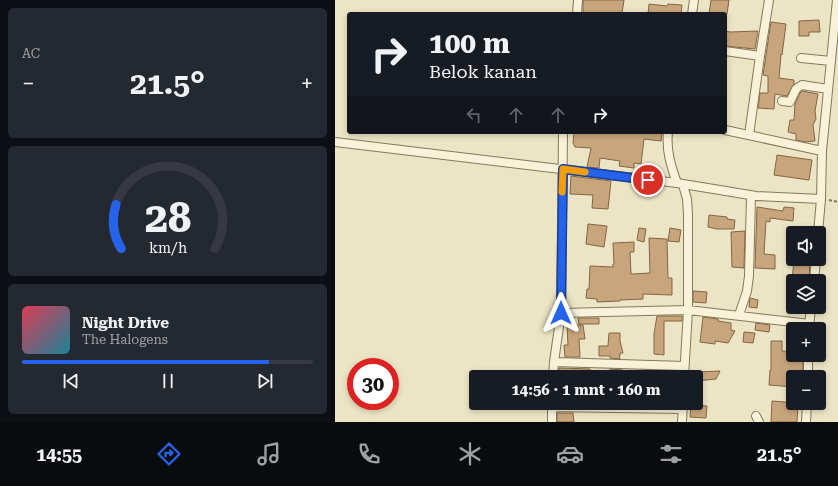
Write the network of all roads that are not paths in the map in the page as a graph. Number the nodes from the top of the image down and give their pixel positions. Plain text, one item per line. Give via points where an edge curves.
1 (578, 0) edge
2 (694, 0) edge
3 (769, 0) edge
4 (837, 0) edge
5 (577, 12) edge
6 (692, 12) edge
7 (727, 51) edge
8 (759, 56) junction
9 (801, 58) dead end
10 (831, 61) junction
11 (828, 89) junction
12 (782, 101) dead end
13 (727, 130) edge
14 (563, 134) edge
15 (668, 134) edge
16 (749, 135) junction
17 (335, 142) edge
18 (822, 151) junction
19 (563, 169) junction
20 (680, 184) junction
21 (751, 196) junction
22 (821, 199) junction
23 (819, 226) edge
24 (688, 310) junction
25 (561, 313) junction
26 (739, 315) junction
27 (786, 322) edge
28 (554, 362) junction
29 (684, 366) junction
30 (553, 370) edge
31 (684, 370) edge
32 (551, 410) edge
33 (683, 410) edge
34 (807, 410) edge
35 (552, 422) edge
36 (683, 422) edge
37 (806, 422) edge

1 - 5 street
2 - 6 street
3 - 8 street
4 - 10 street
7 - 8 street
8 - 16 street
9 - 10 street
10 - 11 street
11 - 12 street via 801,85 796,89 790,102
11 - 18 street
13 - 16 street
14 - 19 street
15 - 20 street via 670,163
16 - 18 street
17 - 19 street
18 - 22 street
19 - 20 street
19 - 25 street
20 - 21 street
20 - 24 street via 687,199 688,214
21 - 22 street
21 - 26 street via 749,276
22 - 23 street
24 - 25 street
24 - 26 street
24 - 29 street
25 - 28 street
26 - 27 street
28 - 29 street
28 - 30 street
29 - 31 street
32 - 35 street
33 - 36 street
34 - 37 street

